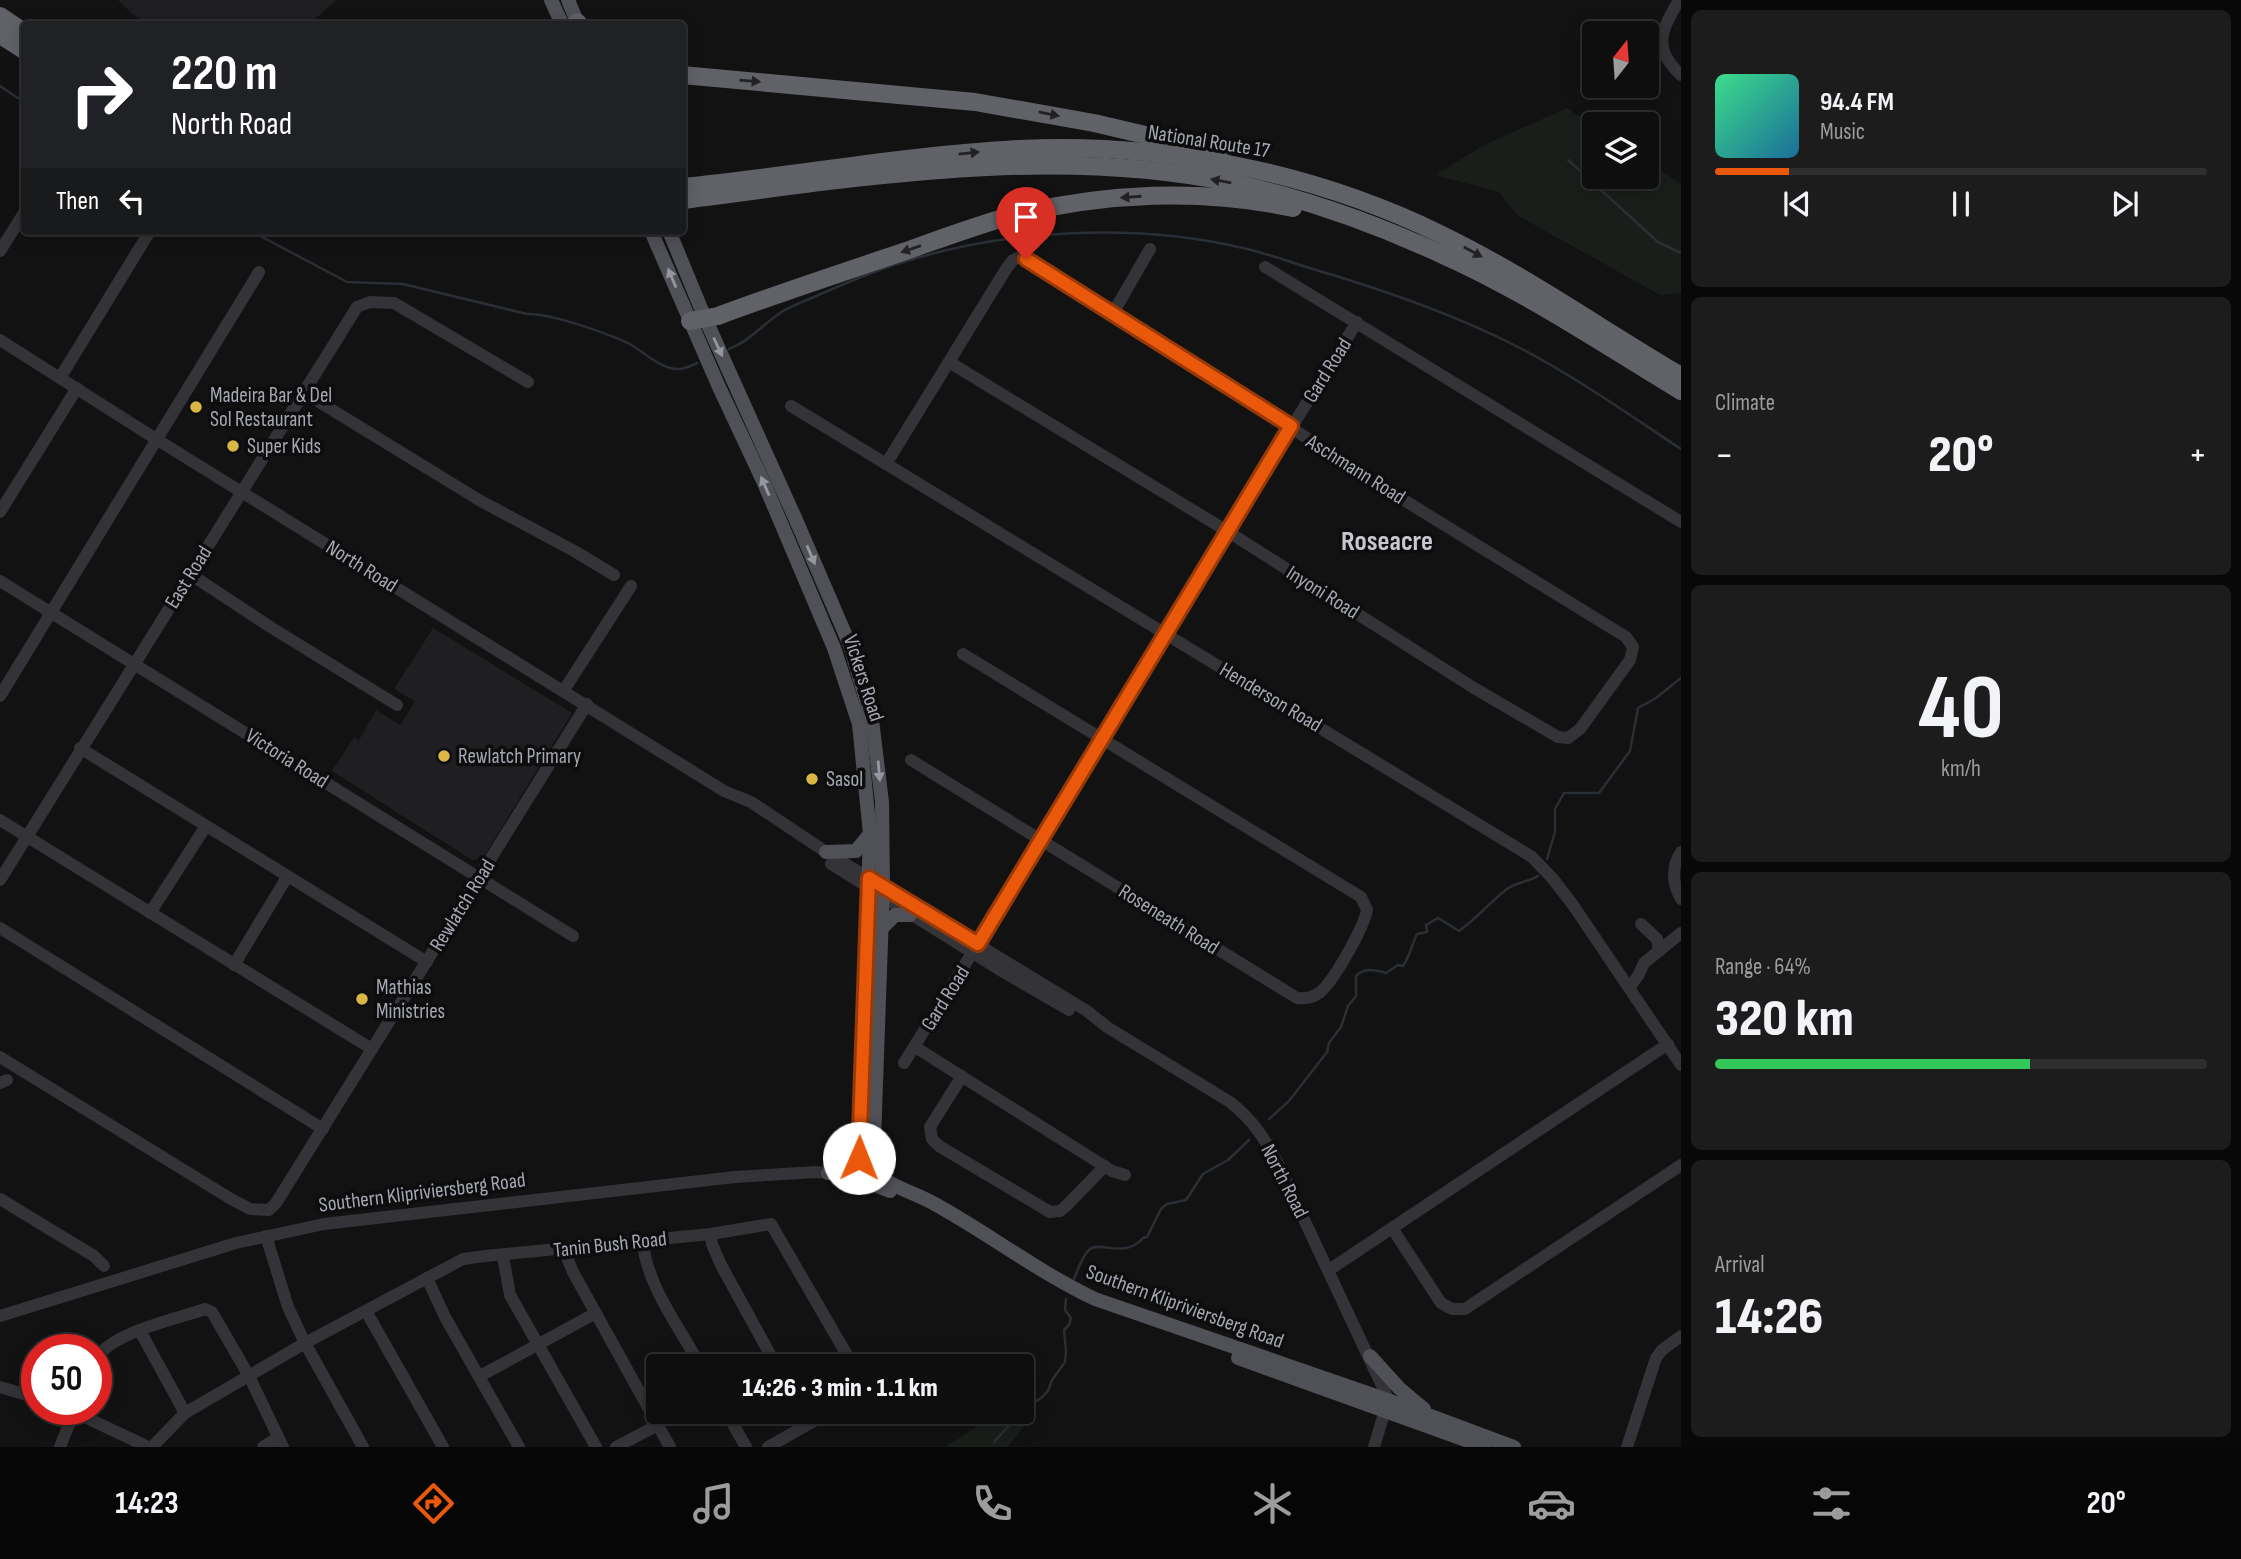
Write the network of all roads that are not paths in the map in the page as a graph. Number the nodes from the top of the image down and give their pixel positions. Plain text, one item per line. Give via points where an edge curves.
1 (551, 0) edge
2 (568, 0) edge
3 (1679, 0) edge
4 (0, 16) edge
5 (571, 21) edge
6 (573, 21) edge
7 (21, 31) edge
8 (0, 35) edge
9 (21, 48) edge
10 (686, 75) edge
11 (1681, 75) edge
12 (686, 187) edge
13 (686, 200) edge
14 (21, 218) edge
15 (1369, 223) junction
16 (1438, 233) junction
17 (148, 235) edge
18 (670, 235) edge
19 (654, 237) edge
20 (1150, 249) dead end
21 (0, 251) edge
22 (1265, 267) dead end
23 (259, 272) dead end
24 (1113, 313) junction
25 (697, 320) junction
26 (1357, 322) junction
27 (0, 340) edge
28 (949, 362) junction
29 (1681, 376) edge
30 (60, 378) junction
31 (528, 382) dead end
32 (77, 388) junction
33 (1681, 391) edge
34 (303, 392) junction
35 (790, 406) dead end
36 (1291, 426) junction
37 (156, 439) junction
38 (886, 464) junction
39 (242, 492) junction
40 (0, 512) edge
41 (1681, 522) edge
42 (1227, 531) junction
43 (190, 574) junction
44 (614, 575) dead end
45 (0, 581) edge
46 (631, 586) dead end
47 (51, 612) junction
48 (1604, 622) joint
49 (1166, 635) junction
50 (963, 654) dead end
51 (134, 663) junction
52 (565, 690) junction
53 (0, 696) edge
54 (397, 705) dead end
55 (587, 705) junction
56 (1103, 739) junction
57 (80, 748) junction
58 (911, 760) dead end
59 (724, 791) junction
60 (0, 820) edge
61 (206, 826) junction
62 (870, 834) junction
63 (27, 837) junction
64 (1042, 840) junction
65 (826, 852) junction
66 (1681, 852) edge
67 (287, 877) junction
68 (478, 878) junction
69 (0, 880) edge
70 (868, 883) junction
71 (883, 892) junction
72 (1681, 899) edge
73 (150, 913) junction
74 (911, 915) junction
75 (1641, 924) dead end
76 (0, 928) edge
77 (881, 929) junction
78 (1681, 933) edge
79 (573, 936) dead end
80 (976, 949) junction
81 (1659, 951) junction
82 (427, 962) junction
83 (234, 965) junction
84 (1629, 988) junction
85 (1668, 1044) junction
86 (915, 1046) junction
87 (372, 1049) junction
88 (0, 1057) edge
89 (904, 1063) dead end
90 (1681, 1065) edge
91 (962, 1076) junction
92 (323, 1129) junction
93 (860, 1144) junction
94 (1681, 1165) edge
95 (1105, 1166) junction
96 (867, 1172) junction
97 (828, 1173) junction
98 (1125, 1175) dead end
99 (0, 1199) edge
100 (1392, 1228) junction
101 (711, 1234) junction
102 (265, 1236) junction
103 (643, 1241) junction
104 (567, 1249) junction
105 (503, 1256) junction
106 (104, 1266) dead end
107 (1329, 1270) junction
108 (427, 1279) junction
109 (366, 1311) junction
110 (596, 1313) junction
111 (0, 1316) edge
112 (140, 1331) junction
113 (1681, 1336) edge
114 (112, 1343) edge
115 (305, 1343) junction
116 (538, 1345) junction
117 (694, 1354) edge
118 (770, 1354) edge
119 (846, 1354) edge
120 (1370, 1356) junction
121 (249, 1376) junction
122 (480, 1376) junction
123 (0, 1387) edge
124 (21, 1393) edge
125 (1387, 1405) junction
126 (185, 1413) junction
127 (1442, 1420) junction
128 (733, 1424) edge
129 (797, 1424) edge
130 (67, 1425) edge
131 (104, 1425) edge
132 (658, 1425) junction
133 (280, 1443) edge
134 (60, 1447) edge
135 (150, 1447) edge
136 (262, 1447) edge
137 (363, 1447) edge
138 (443, 1447) edge
139 (519, 1447) edge
140 (596, 1447) edge
141 (616, 1447) edge
142 (670, 1447) edge
143 (746, 1447) edge
144 (768, 1447) edge
145 (1374, 1447) edge
146 (1485, 1447) edge
147 (1514, 1447) edge
148 (1627, 1447) edge

1 - 5 main road
2 - 6 main road
3 - 11 street via 1663,31 1662,50
4 - 7 highway
8 - 9 highway
10 -> 16 highway via 975,102 1094,123 1331,183 1410,216
12 -> 16 highway, National Route 17 via 983,152 1112,150 1186,158 1313,185
15 -> 13 highway via 1232,183 1137,169 1072,166 924,171
14 - 21 street
15 -> 25 highway via 1287,206 1205,197 1091,201 1013,215
15 - 33 highway via 1493,279
16 -> 29 highway, National Route 17
17 - 30 street
18 - 25 main road, Vickers Road
25 -> 19 main road, Vickers Road
20 - 24 street
22 - 26 street
23 - 37 street
24 - 28 street, Aschmann Road via 1026,259 1016,258
24 - 36 street, Aschmann Road
62 -> 25 main road, Vickers Road via 860,730 845,676
25 -> 71 main road, Vickers Road via 796,520 849,643 866,695 882,802
26 - 36 street, Gard Road
26 - 41 street
27 - 30 street, North Road
28 - 38 street
28 - 42 street, Inyoni Road
30 - 32 street, North Road
31 - 34 street, East Road via 394,303 370,302 357,307
32 - 37 street, North Road
32 - 40 street
34 - 39 street, East Road
34 - 44 street
35 - 38 street, Henderson Road
36 - 42 street, Gard Road
36 - 48 street, Aschmann Road
37 - 39 street, North Road
37 - 47 street
38 - 49 street, Henderson Road
39 - 43 street, East Road
39 - 52 street, North Road
42 - 48 street, Inyoni Road via 1562,739 1580,729 1632,653 1630,640
42 - 49 street, Gard Road
43 - 51 street, East Road
43 - 54 street
45 - 47 street, Victoria Road
46 - 52 street
47 - 51 street, Victoria Road
47 - 53 street
49 - 56 street, Gard Road
49 - 84 street, Henderson Road via 1532,858 1573,905
50 - 56 street
51 - 57 street, East Road
51 - 68 street, Victoria Road
52 - 55 street, North Road
55 - 59 street, North Road
55 - 68 street, Rewlatch Road
56 - 64 street, Gard Road
56 - 64 street, Roseneath Road via 1346,888 1364,901 1363,924 1322,991 1301,999
57 - 61 street
57 - 63 street, East Road
58 - 64 street, Roseneath Road
59 - 65 street, North Road via 751,802
59 - 70 street, North Road
60 - 63 street
61 - 67 street
61 - 73 street
62 - 65 main road via 856,851
62 - 70 main road, Vickers Road
63 - 69 street, East Road
63 - 73 street
64 - 80 street, Gard Road
65 - 70 street, North Road
66 - 72 street via 1674,872
67 - 82 street
67 - 83 street
68 - 79 street, Victoria Road
68 - 82 street, Rewlatch Road
70 - 71 street, North Road
70 - 93 main road, Vickers Road
71 - 74 street, North Road
71 - 77 main road, Vickers Road
71 - 80 street, North Road
73 - 83 street
74 - 77 main road via 895,915
74 - 80 street, North Road
75 - 81 street via 1657,939
76 - 92 street
77 - 96 main road, Vickers Road
78 - 81 street
80 - 86 street, Gard Road
80 - 107 street, North Road via 1087,1011 1251,1120 1278,1164
81 - 84 street via 1644,963
82 - 87 street, Rewlatch Road
83 - 87 street
84 - 85 street, Henderson Road
85 - 90 street, Henderson Road
85 - 100 street
86 - 89 street, Gard Road
86 - 91 street
87 - 92 street, Rewlatch Road
88 - 92 street, Rewlatch Road via 256,1210 269,1210 276,1203
91 - 95 street
91 - 95 street via 930,1128 939,1146 1049,1212 1065,1207
93 - 96 main road, Vickers Road
93 - 97 main road via 853,1159
94 - 100 street via 1465,1309 1441,1303
95 - 98 street
96 - 97 street, Southern Klipriviersberg Road
96 - 125 main road, Southern Klipriviersberg Road via 933,1203 1081,1293
97 - 102 street, Southern Klipriviersberg Road via 579,1194 324,1224
99 - 106 street
100 - 107 street
101 - 103 street, Tanin Bush Road
101 - 118 street via 721,1265
101 - 119 street, Tanin Bush Road via 771,1224
102 - 111 street, Southern Klipriviersberg Road
102 - 115 street
103 - 104 street, Tanin Bush Road
103 - 117 street via 655,1284
104 - 105 street, Tanin Bush Road
104 - 110 street via 573,1272
105 - 108 street, Tanin Bush Road via 463,1259
105 - 116 street via 510,1295
107 - 120 street, North Road
108 - 109 street, Tanin Bush Road
108 - 122 street
109 - 115 street, Tanin Bush Road
109 - 138 street
110 - 116 street
110 - 132 street
112 - 114 street
112 - 121 street via 205,1310 212,1312
112 - 126 street
113 - 148 street via 1657,1358
115 - 121 street, Tanin Bush Road
115 - 137 street
116 - 122 street
116 - 140 street
120 - 125 street, North Road
120 - 127 main road via 1410,1398
121 - 126 street, Tanin Bush Road
121 - 133 street
122 - 139 street
123 - 124 street
125 - 127 main road, Southern Klipriviersberg Road
125 - 145 street
125 - 146 main road, Southern Klipriviersberg Road
126 - 135 street, Tanin Bush Road
127 - 147 main road, Southern Klipriviersberg Road
128 - 143 street
129 - 144 street
130 - 134 street
131 - 135 street
132 - 141 street
132 - 142 street
133 - 136 street

